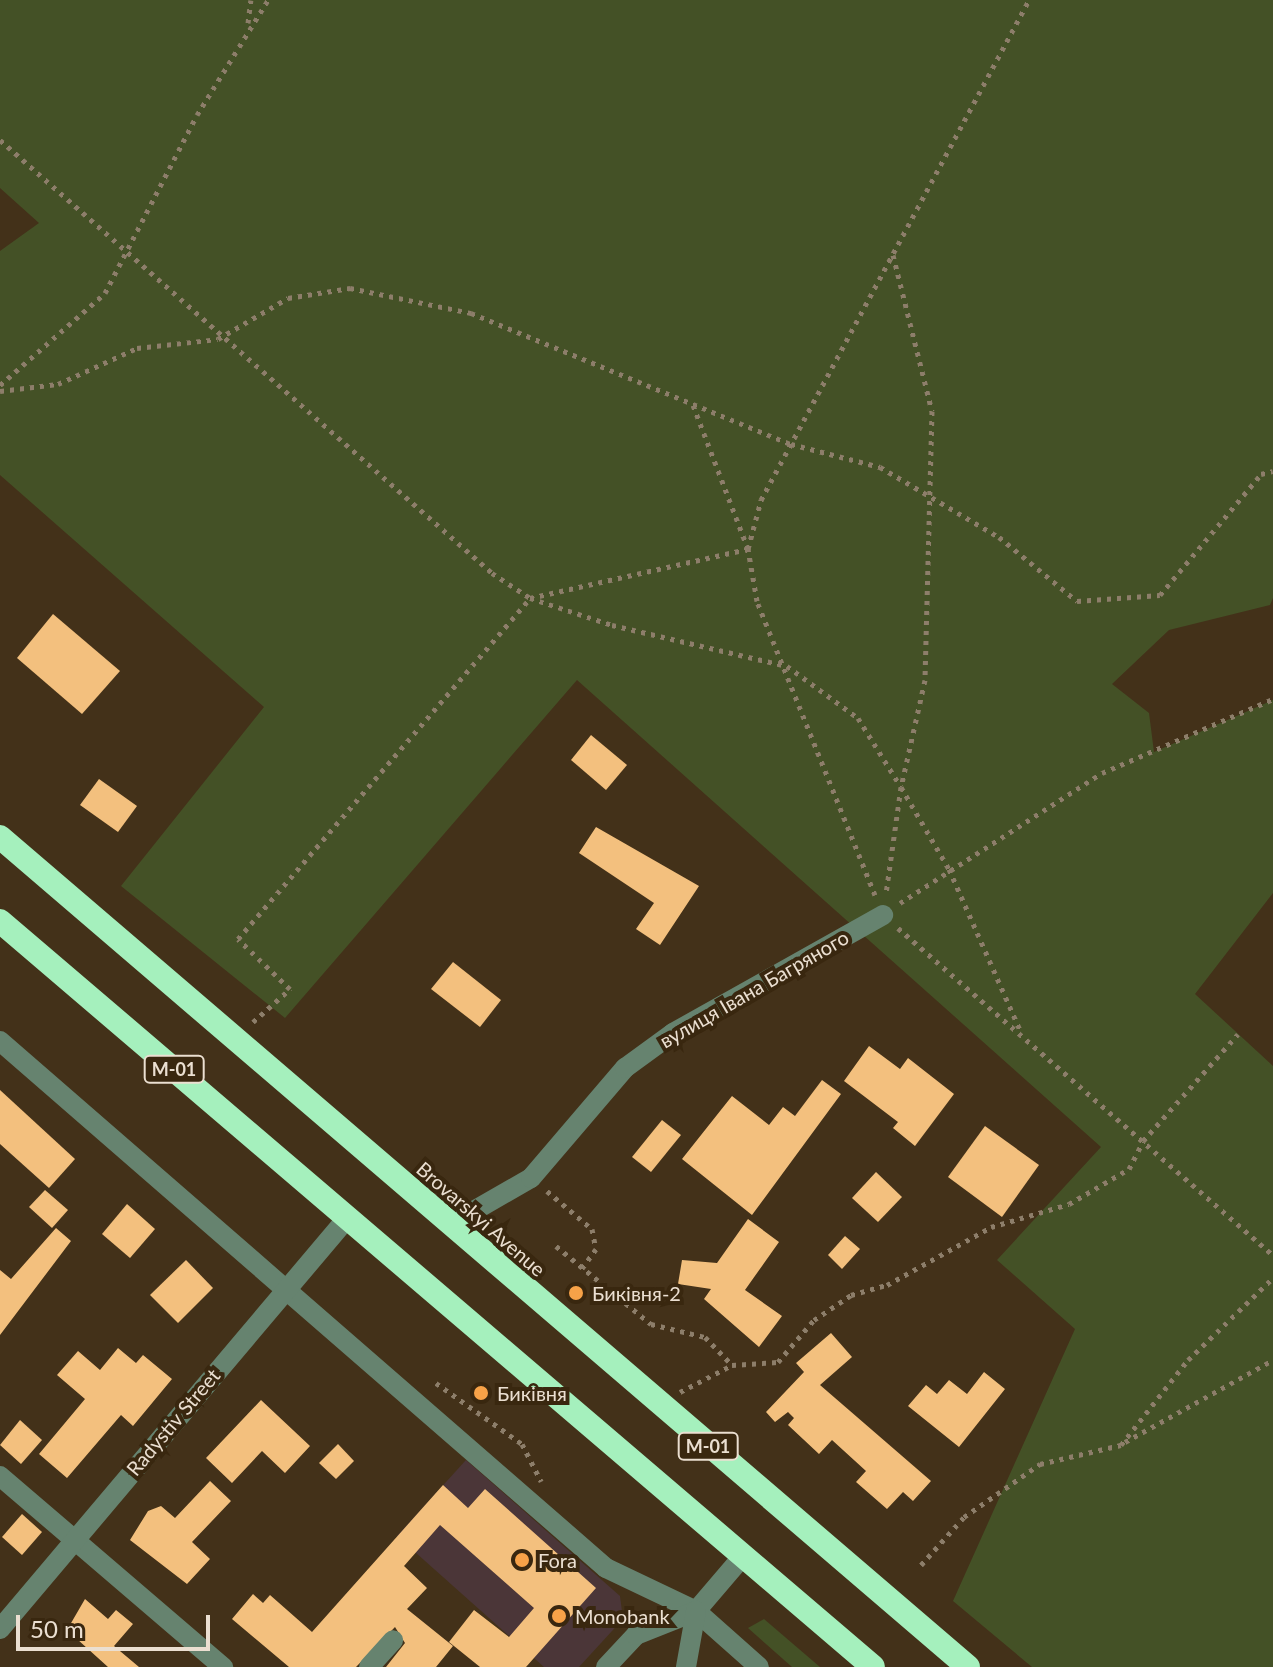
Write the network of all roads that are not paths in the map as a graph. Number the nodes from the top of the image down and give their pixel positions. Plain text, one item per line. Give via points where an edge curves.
1 (0, 837) edge
2 (883, 915) road end
3 (0, 921) edge
4 (0, 1041) edge
5 (348, 1217) junction
6 (451, 1224) junction
7 (285, 1289) junction
8 (0, 1476) edge
9 (74, 1540) junction
10 (743, 1556) junction
11 (696, 1611) junction
12 (0, 1629) edge
13 (393, 1640) dead end
14 (223, 1667) edge
15 (369, 1667) edge
16 (606, 1667) edge
17 (686, 1667) edge
18 (759, 1667) edge
19 (873, 1667) edge
20 (968, 1667) edge

1 - 6 highway, Brovarskyi Avenue / М-01
2 - 6 street, вулиця Івана Багряного via 673,1033 625,1068 531,1178
3 - 5 highway, М-01
4 - 7 street
5 - 7 street, Radystiv Street
5 - 10 highway, М-01
6 - 20 highway, Brovarskyi Avenue / М-01
7 - 9 street, Radystiv Street
7 - 11 street via 606,1568
8 - 9 street
9 - 12 street, Radystiv Street
9 - 14 street
10 - 11 street
10 - 19 highway, М-01
11 - 16 street via 636,1635
11 - 17 street
11 - 18 street
13 - 15 street

